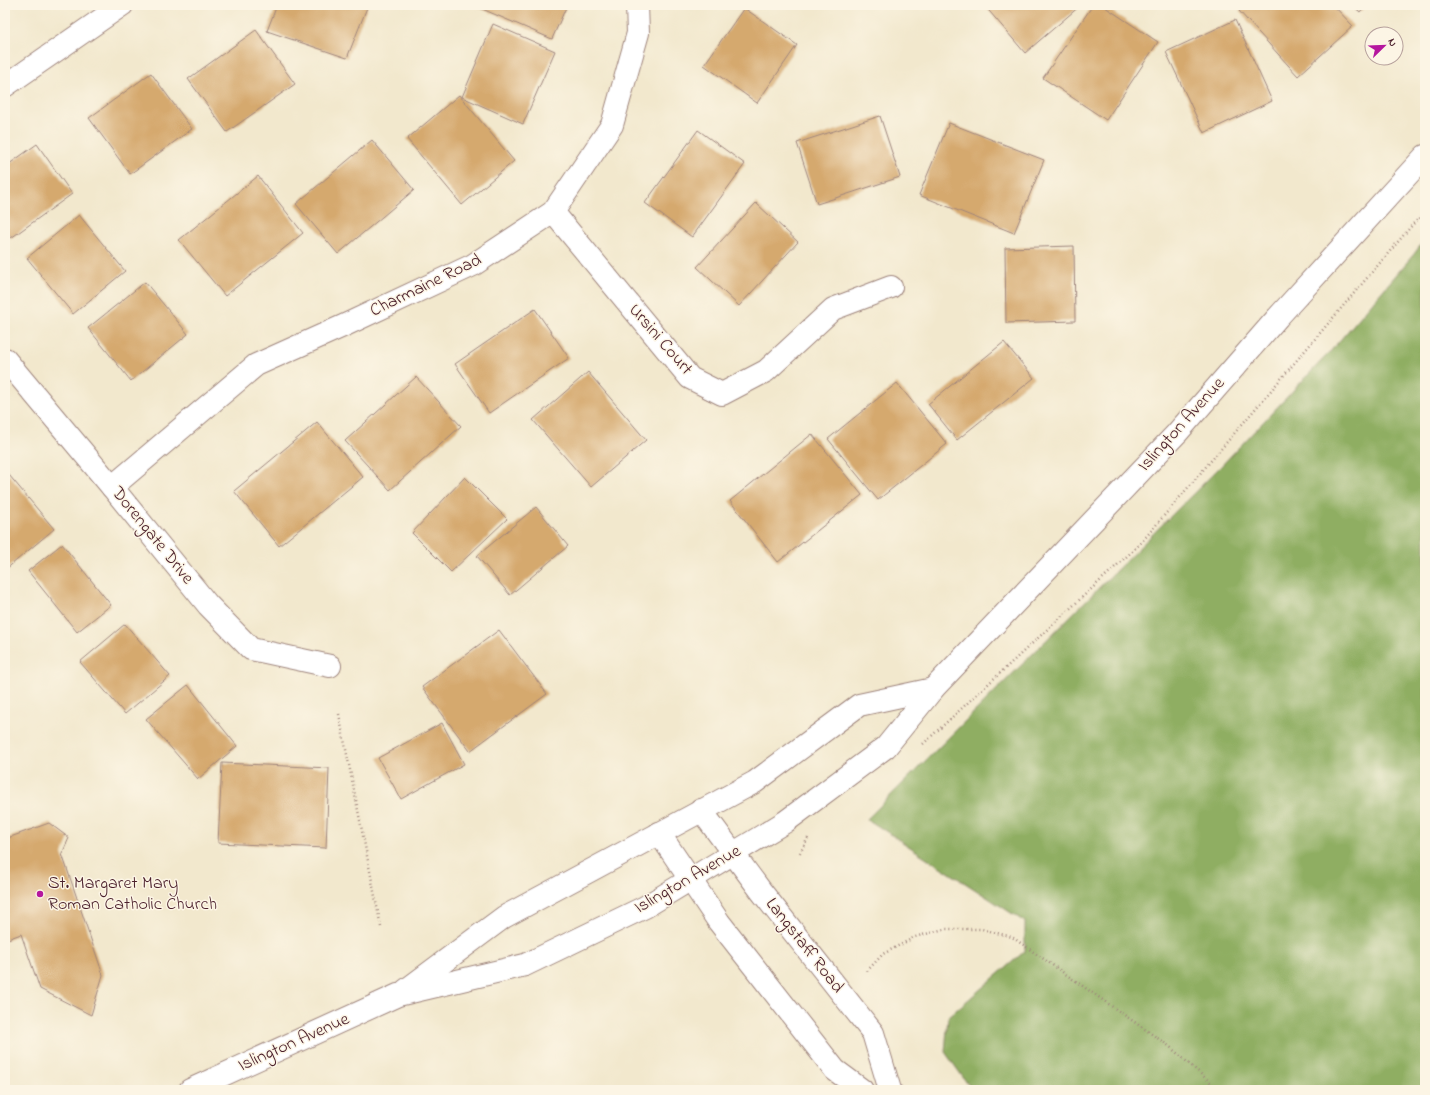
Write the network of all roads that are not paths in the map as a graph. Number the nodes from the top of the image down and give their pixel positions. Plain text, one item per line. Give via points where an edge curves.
1 (122, 5) edge
2 (637, 5) edge
3 (5, 86) edge
4 (1425, 156) edge
5 (553, 212) junction
6 (891, 287) dead end
7 (5, 359) edge
8 (112, 487) junction
9 (330, 666) dead end
10 (933, 689) junction
11 (701, 810) junction
12 (659, 833) junction
13 (733, 854) junction
14 (690, 880) junction
15 (398, 996) junction
16 (190, 1090) edge
17 (862, 1090) edge
18 (890, 1090) edge

1 - 3 main road
2 - 5 main road, Charmaine Road via 638,33 612,126
4 - 10 main road, Islington Avenue via 1283,311 1177,433
5 - 6 main road, Ursini Court via 690,378 722,394 766,371 833,309
5 - 8 main road, Charmaine Road via 473,265 256,365
7 - 8 main road, Dorengate Drive
8 - 9 main road, Dorengate Drive via 208,605 251,649
10 - 11 main road, Islington Avenue via 859,705 755,782
10 - 13 main road, Islington Avenue via 886,747 785,822
11 - 12 main road, Islington Avenue
11 - 13 main road, Langstaff Road
12 - 14 main road
12 - 15 main road, Islington Avenue via 504,917
13 - 14 main road, Islington Avenue
13 - 18 main road, Langstaff Road via 873,1033
14 - 15 main road, Islington Avenue via 645,907 525,965
14 - 17 main road via 719,922 835,1070
15 - 16 main road, Islington Avenue

